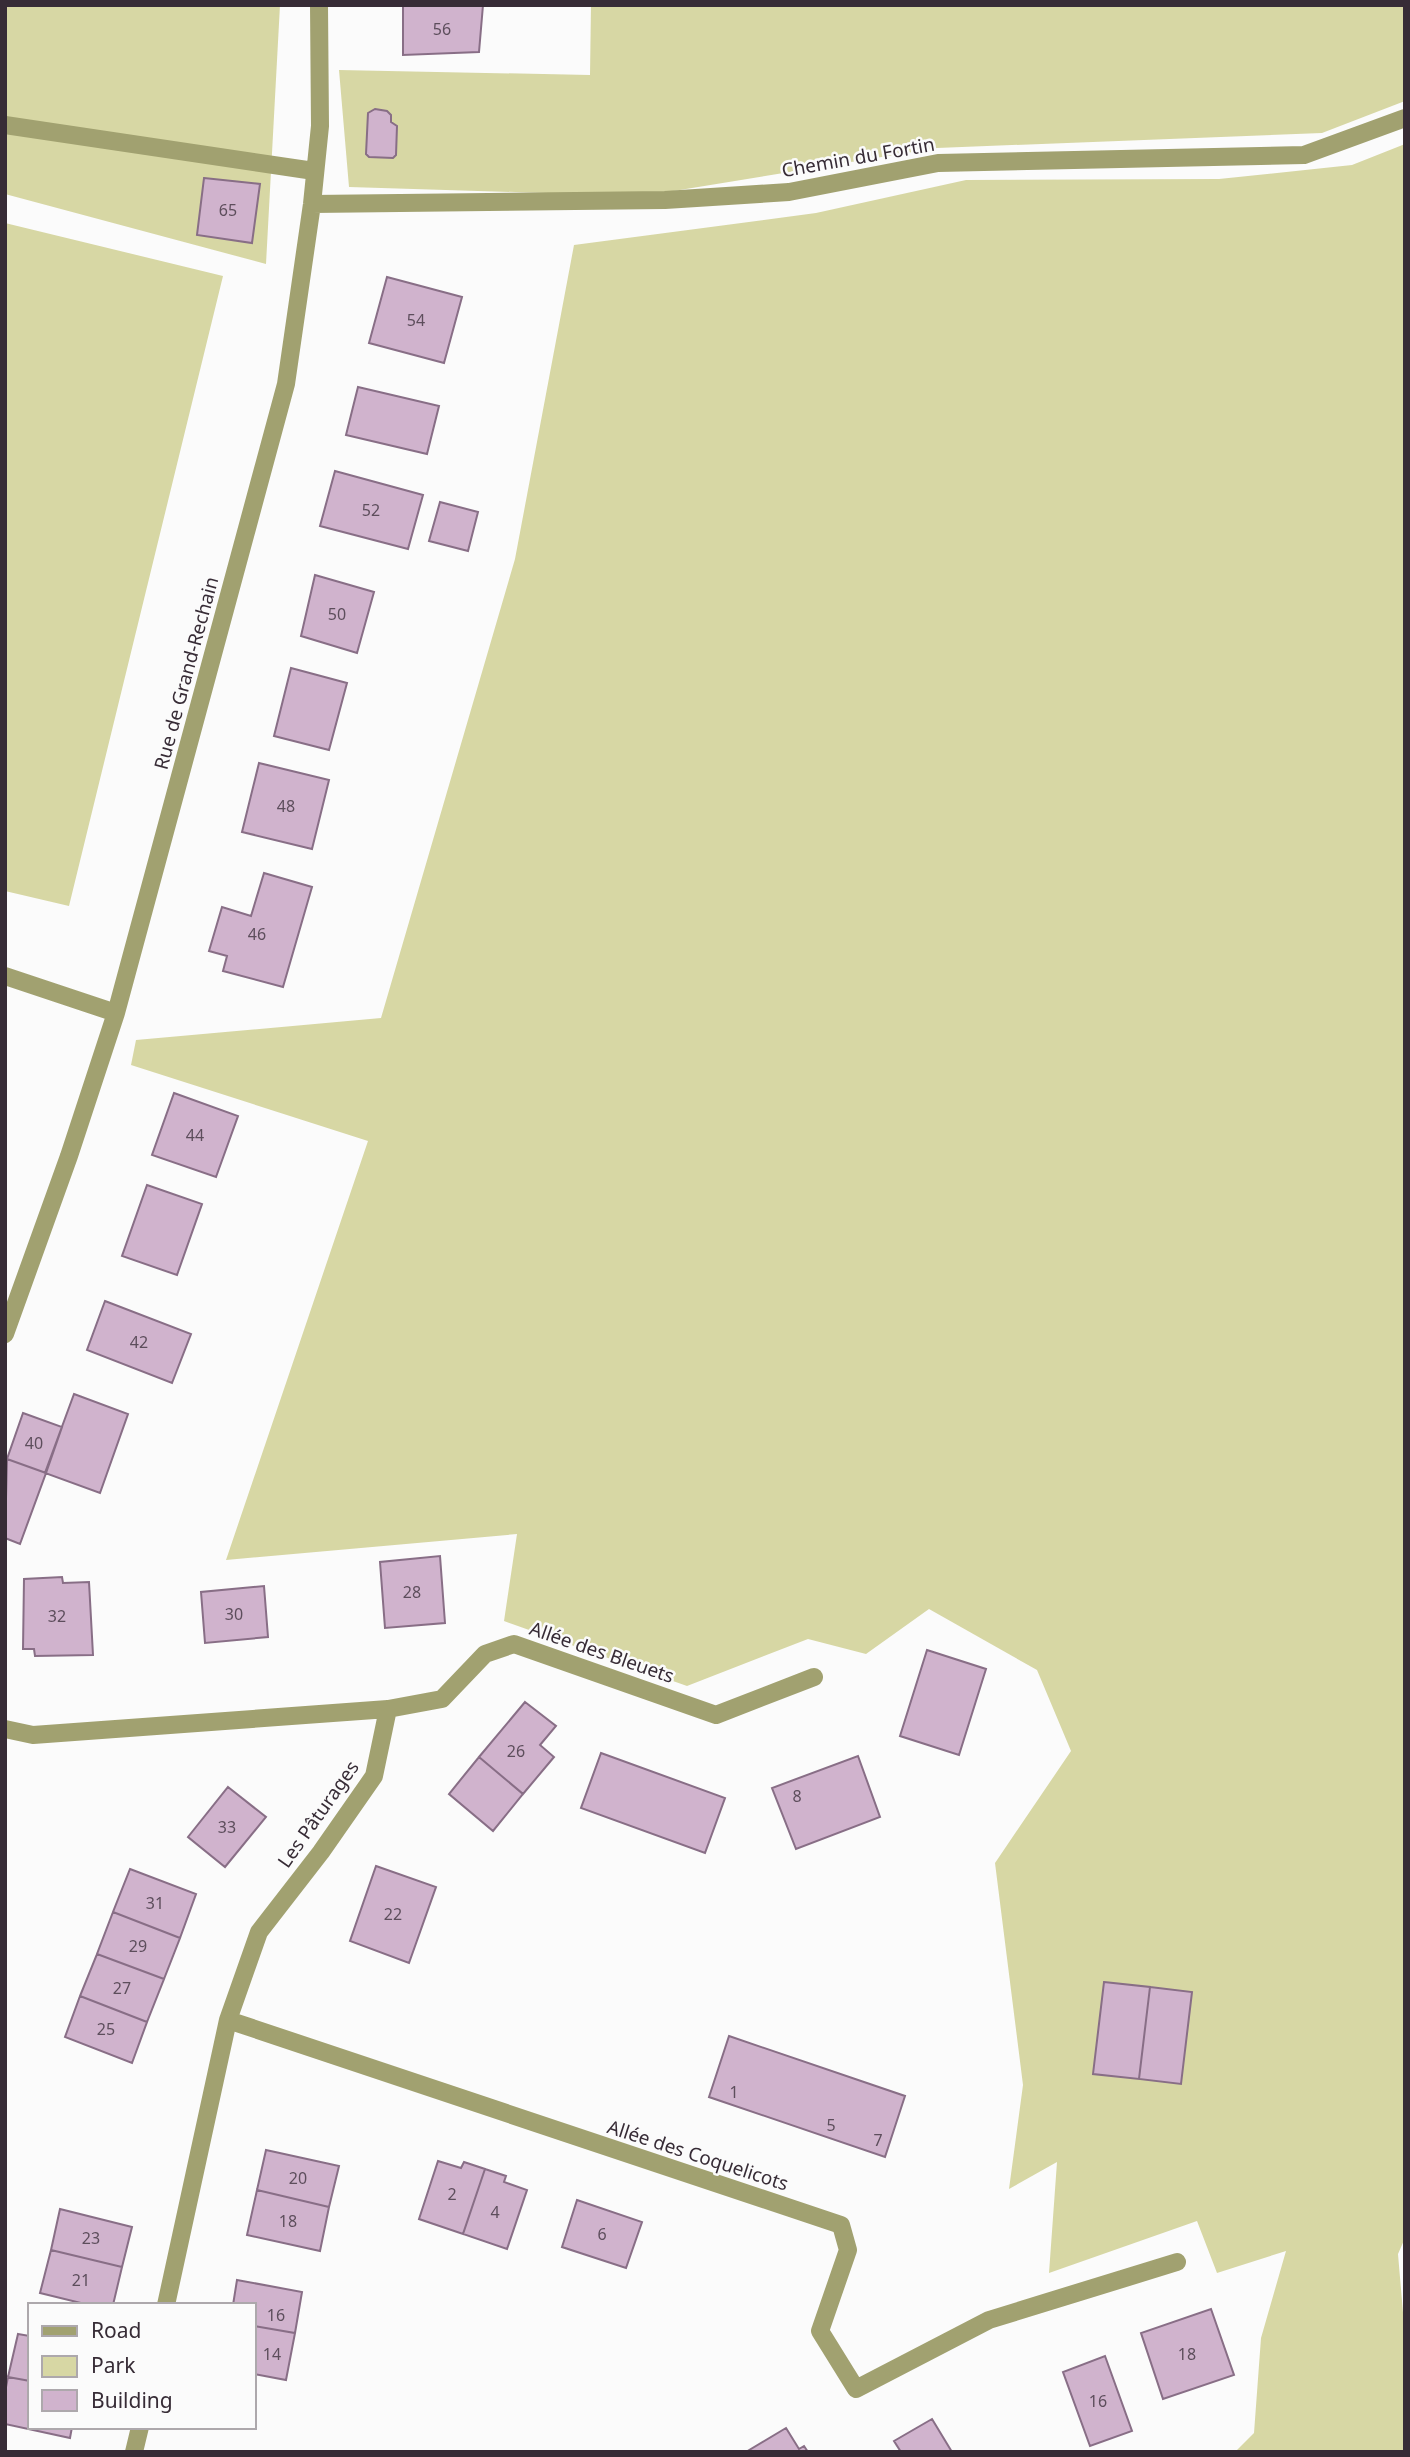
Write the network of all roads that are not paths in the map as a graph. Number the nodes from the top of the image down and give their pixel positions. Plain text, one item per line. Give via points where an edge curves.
1 (320, 5) edge
2 (1405, 118) edge
3 (5, 125) edge
4 (314, 171) junction
5 (312, 204) junction
6 (5, 976) edge
7 (116, 1013) junction
8 (5, 1334) edge
9 (814, 1676) dead end
10 (388, 1709) junction
11 (5, 1729) edge
12 (228, 2020) junction
13 (1177, 2262) dead end
14 (166, 2303) edge
15 (140, 2429) edge
16 (135, 2452) edge

1 - 4 street, Rue de Grand-Rechain via 320,127
2 - 5 street, Chemin du Fortin via 1304,156 938,163 789,192 665,200
3 - 4 street
4 - 5 street, Rue de Grand-Rechain
5 - 7 street, Rue de Grand-Rechain via 286,384
6 - 7 street
7 - 8 street, Rue de Grand-Rechain
9 - 10 street, Allée des Bleuets via 716,1715 514,1644 485,1654 442,1699
10 - 11 street via 33,1735
10 - 12 street, Les Pâturages via 374,1776 259,1932
12 - 13 street, Allée des Coquelicots via 841,2225 848,2250 820,2331 856,2389 989,2320
12 - 14 street, Les Pâturages
15 - 16 street

